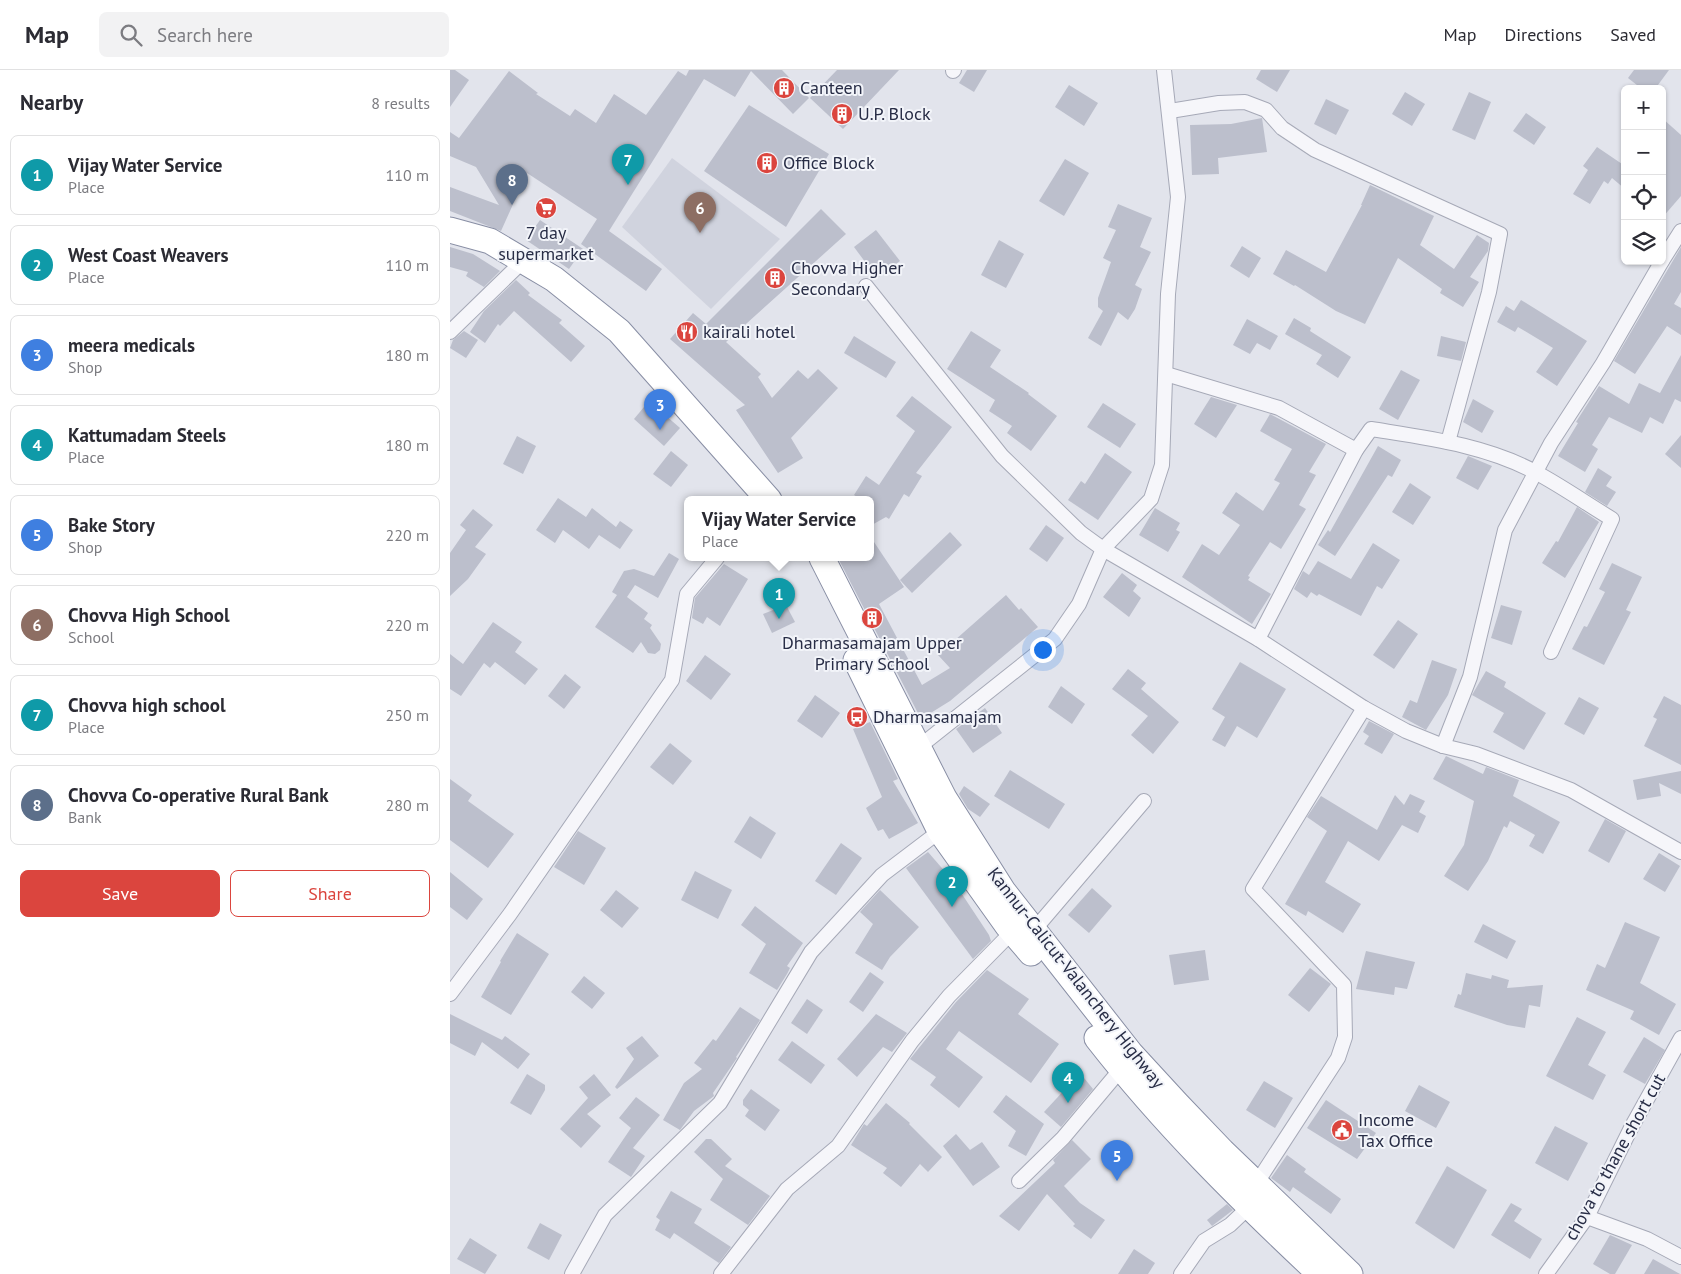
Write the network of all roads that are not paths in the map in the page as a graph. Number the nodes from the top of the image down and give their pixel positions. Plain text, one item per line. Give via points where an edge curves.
1 (1164, 70) edge
2 (1170, 111) junction
3 (450, 230) edge
4 (1681, 230) edge
5 (1666, 254) edge
6 (523, 261) junction
7 (1660, 265) edge
8 (866, 286) dead end
9 (450, 332) edge
10 (1166, 374) junction
11 (1448, 442) junction
12 (1356, 450) junction
13 (1536, 472) junction
14 (768, 496) edge
15 (1103, 549) junction
16 (714, 561) edge
17 (805, 561) edge
18 (823, 561) edge
19 (1258, 639) junction
20 (1551, 652) dead end
21 (1364, 708) junction
22 (1443, 746) junction
23 (911, 752) junction
24 (1144, 800) dead end
25 (940, 831) junction
26 (1681, 852) edge
27 (1023, 930) junction
28 (450, 971) edge
29 (463, 978) junction
30 (450, 994) edge
31 (1681, 1038) edge
32 (1121, 1069) junction
33 (1228, 1172) junction
34 (1019, 1181) dead end
35 (1252, 1196) junction
36 (1586, 1216) junction
37 (1681, 1257) edge
38 (572, 1274) edge
39 (721, 1274) edge
40 (1181, 1274) edge
41 (1320, 1274) edge
42 (1350, 1274) edge
43 (1546, 1274) edge

1 - 2 street
2 - 10 street via 1178,197 1168,294
2 - 11 street via 1245,102 1266,110 1282,128 1315,150 1500,234 1489,292
3 - 6 highway via 490,241
4 - 5 street
6 - 9 street
6 - 14 highway via 554,279 619,331
7 - 13 street
8 - 15 street via 1002,456 1081,533
10 - 12 street via 1279,408
10 - 15 street via 1162,465 1151,499
11 - 12 street via 1371,429
11 - 13 street via 1477,449
12 - 19 street
13 - 20 street via 1612,519
13 - 22 street via 1505,530 1470,677
15 - 19 street
15 - 23 street via 1080,604 1055,640 949,726
16 - 29 street via 687,594 672,680
17 - 23 highway, Kannur-Calicut-Valanchery Highway
18 - 23 highway, Kannur-Calicut-Valanchery Highway
19 - 21 street
21 - 22 street via 1406,731
21 - 35 street via 1253,889 1344,985 1345,1037 1338,1058
22 - 26 street via 1476,754 1571,790
23 - 25 highway, Kannur-Calicut-Valanchery Highway
23 - 27 highway, Kannur-Calicut-Valanchery Highway via 1003,891
24 - 27 street
25 - 27 highway, Kannur-Calicut-Valanchery Highway
25 - 38 street via 882,875 811,952 720,1103 604,1215
27 - 32 highway, Kannur-Calicut-Valanchery Highway
27 - 33 highway, Kannur-Calicut-Valanchery Highway via 1132,1054
27 - 39 street via 949,996 838,1146 787,1189
28 - 29 street
29 - 30 street
31 - 36 street, chova to thane short cut via 1630,1128
32 - 33 highway, Kannur-Calicut-Valanchery Highway via 1176,1133
32 - 34 street via 1063,1138
33 - 35 highway, Kannur-Calicut-Valanchery Highway
35 - 40 street via 1230,1225 1204,1241
35 - 41 highway, Kannur-Calicut-Valanchery Highway
35 - 42 highway, Kannur-Calicut-Valanchery Highway
36 - 37 street via 1647,1239
36 - 43 street, chova to thane short cut

